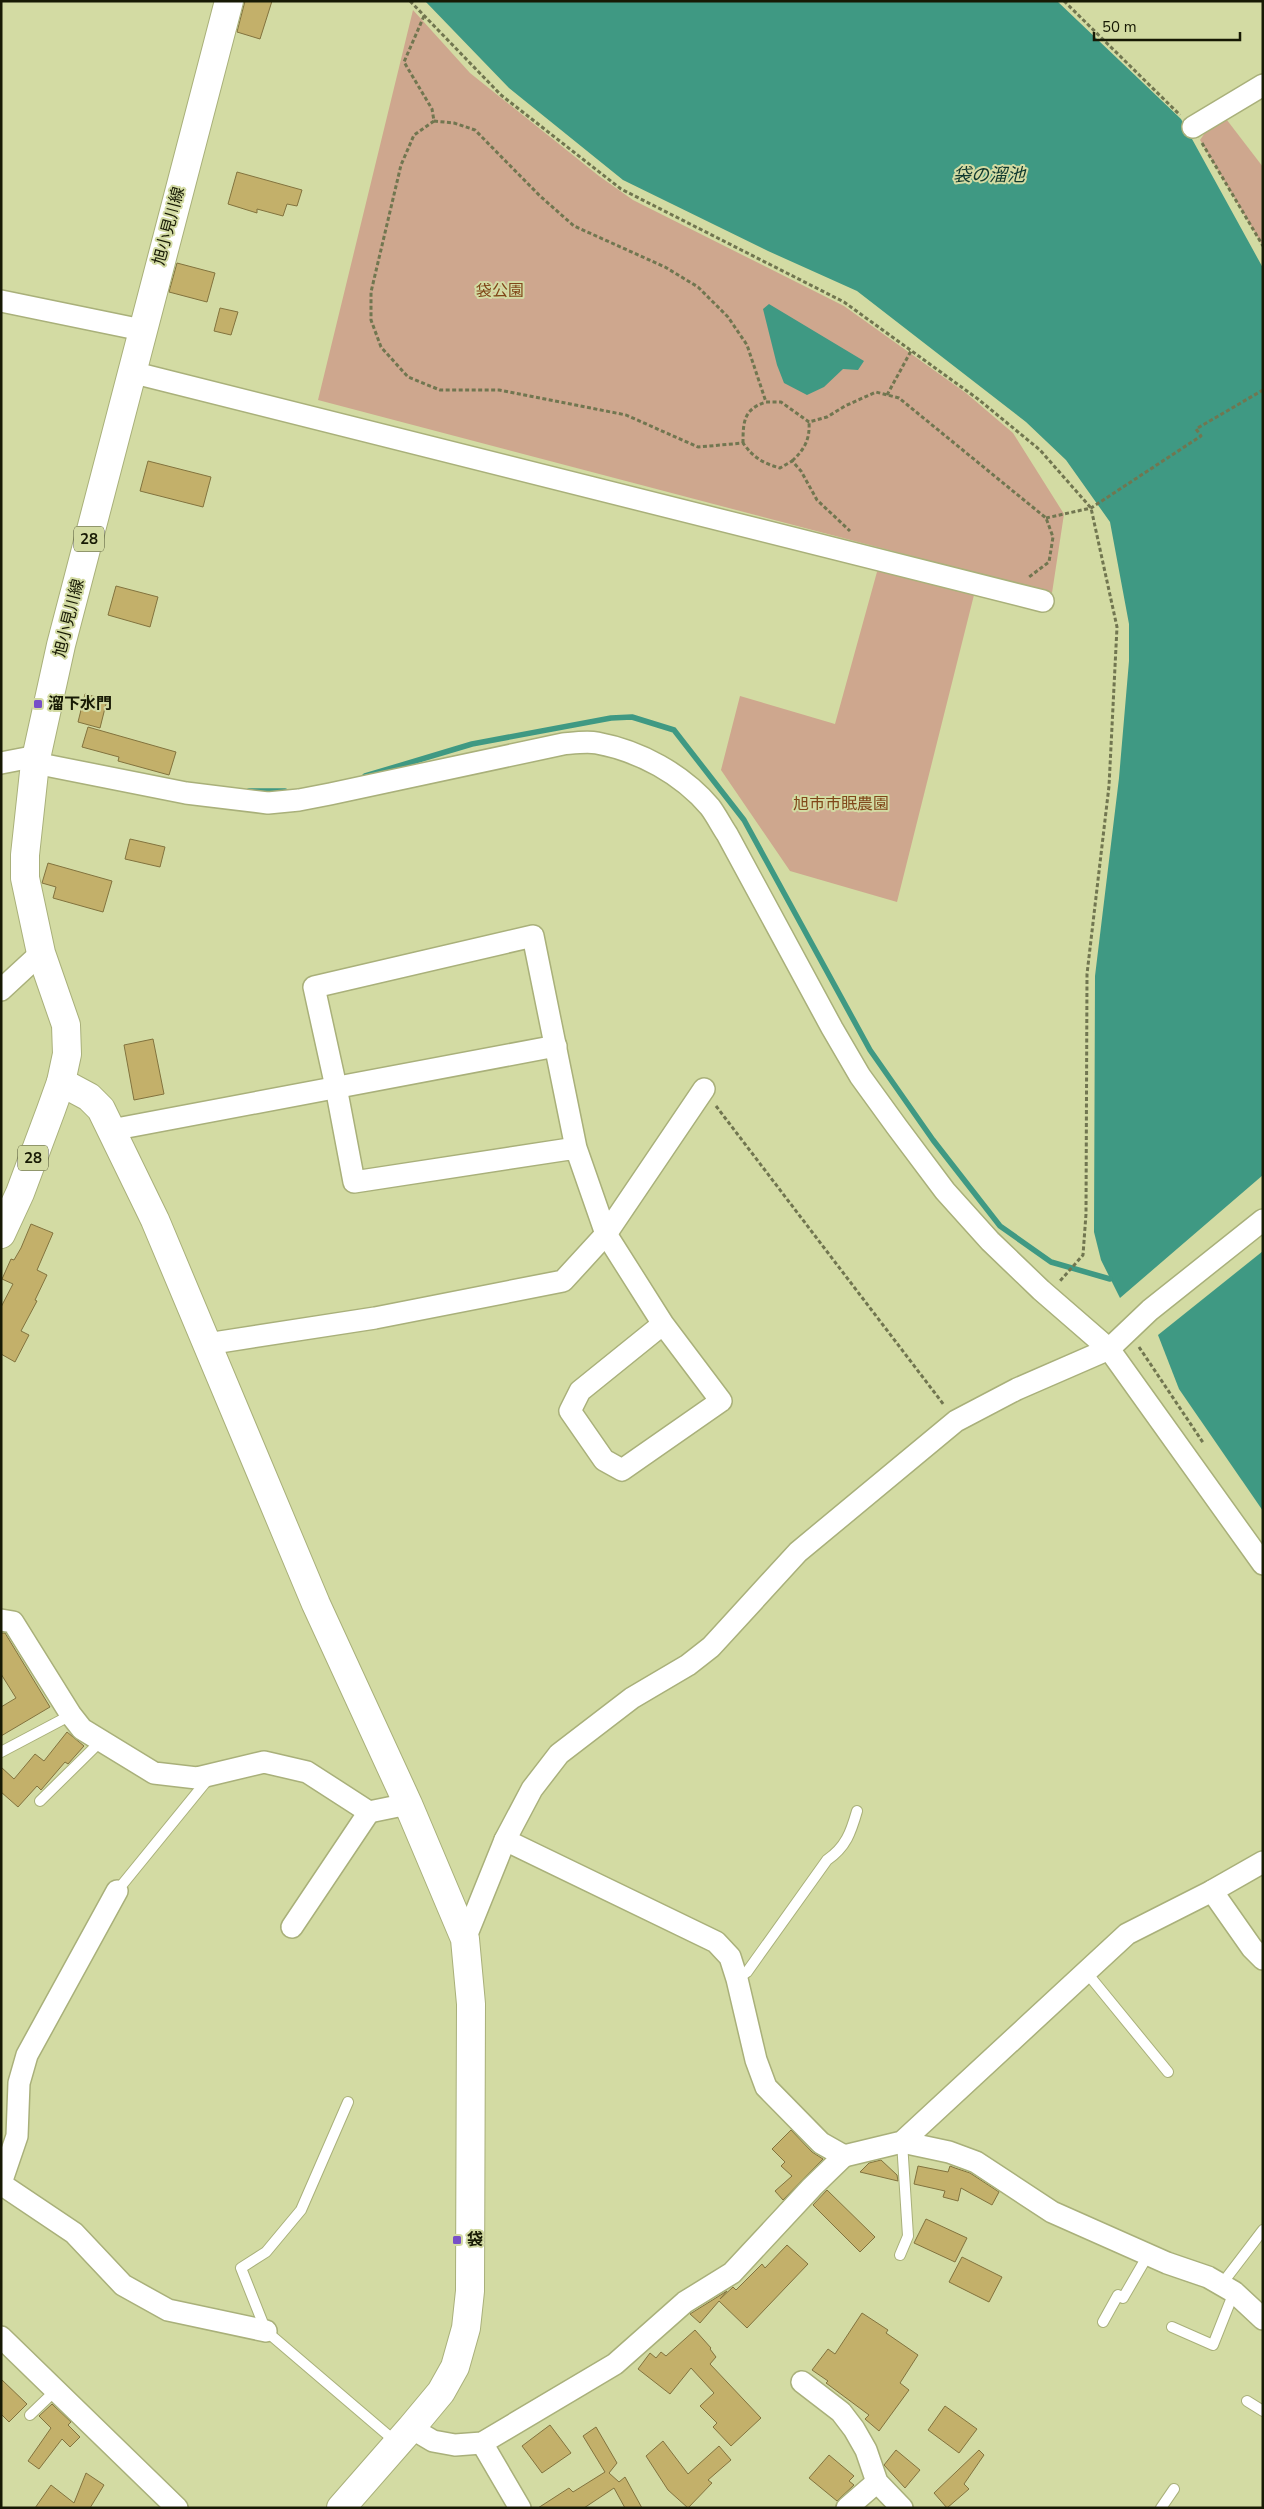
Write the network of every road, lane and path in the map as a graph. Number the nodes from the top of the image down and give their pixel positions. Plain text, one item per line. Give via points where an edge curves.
1 (229, 1) edge
2 (1064, 1) edge
3 (424, 16) dead end
4 (1263, 85) edge
5 (434, 121) junction
6 (1192, 127) junction
7 (1263, 246) edge
8 (1, 301) edge
9 (142, 330) junction
10 (911, 350) dead end
11 (131, 372) junction
12 (1263, 390) edge
13 (887, 395) junction
14 (766, 402) junction
15 (809, 422) junction
16 (743, 443) junction
17 (792, 461) junction
18 (1046, 518) junction
19 (860, 534) dead end
20 (1019, 576) dead end
21 (1043, 601) dead end
22 (36, 759) junction
23 (1, 763) edge
24 (41, 953) junction
25 (1, 990) edge
26 (556, 1046) junction
27 (61, 1082) junction
28 (336, 1087) junction
29 (704, 1089) joint
30 (111, 1130) junction
31 (576, 1148) junction
32 (1263, 1220) edge
33 (1, 1234) edge
34 (606, 1234) junction
35 (663, 1324) junction
36 (1136, 1342) dead end
37 (207, 1344) junction
38 (1108, 1349) junction
39 (956, 1421) junction
40 (1208, 1450) dead end
41 (1263, 1564) edge
42 (1, 1620) edge
43 (71, 1715) junction
44 (100, 1742) junction
45 (1, 1752) edge
46 (212, 1775) junction
47 (40, 1801) dead end
48 (408, 1804) junction
49 (857, 1811) dead end
50 (369, 1812) junction
51 (505, 1840) junction
52 (1263, 1862) edge
53 (117, 1891) joint
54 (1212, 1891) junction
55 (292, 1927) dead end
56 (465, 1940) junction
57 (1263, 1959) edge
58 (1087, 1973) junction
59 (737, 1979) junction
60 (1168, 2072) dead end
61 (348, 2102) dead end
62 (902, 2142) junction
63 (844, 2156) junction
64 (1, 2184) edge
65 (1263, 2230) edge
66 (900, 2255) dead end
67 (1148, 2255) junction
68 (1228, 2288) junction
69 (1263, 2319) edge
70 (1103, 2322) dead end
71 (1172, 2327) dead end
72 (266, 2331) junction
73 (1, 2337) edge
74 (802, 2382) dead end
75 (56, 2390) junction
76 (1248, 2400) dead end
77 (1263, 2411) edge
78 (30, 2415) dead end
79 (404, 2436) junction
80 (482, 2443) junction
81 (877, 2482) junction
82 (1174, 2488) dead end
83 (177, 2508) edge
84 (341, 2508) edge
85 (520, 2508) edge
86 (847, 2508) edge
87 (902, 2508) edge
88 (1161, 2508) edge

1 - 9 street, 旭小見川線 / 28
2 - 6 path
3 - 5 path via 404,62 432,110
4 - 6 street
5 - 14 path via 475,130 574,226 665,267 698,286 728,317 747,346
5 - 16 path via 414,135 401,165 371,292 371,320 382,347 408,377 440,390 499,390 626,415 698,447
6 - 7 path
8 - 9 street
9 - 11 street, 旭小見川線 / 28
10 - 13 path
11 - 21 street
11 - 22 street, 旭小見川線 / 28
12 - 18 path via 1196,429 1201,436 1091,508
13 - 15 path via 876,392 827,417
13 - 18 path via 899,398
14 - 15 path via 781,402
14 - 16 path via 753,406 745,418
15 - 17 path via 810,434 806,445
16 - 17 path via 752,456 765,464 780,468
17 - 19 path via 801,470 817,500 850,531
18 - 20 path via 1053,537 1049,562 1028,578
22 - 23 street
22 - 24 street, 旭小見川線 / 28 via 25,878
22 - 38 street via 186,793 268,803 323,796 563,744 596,743 647,759 689,787 710,808 860,1076 945,1191 1012,1262
24 - 25 street
24 - 27 street, 旭小見川線 / 28 via 66,1025 67,1054
26 - 28 street
26 - 28 street via 534,936 314,987
26 - 31 street
27 - 30 street via 89,1097 101,1109
27 - 33 street, 旭小見川線 / 28 via 20,1193
28 - 30 street
28 - 31 street via 354,1182
29 - 34 street
29 - 39 path
30 - 37 street via 155,1220
31 - 34 street
32 - 38 street via 1150,1310
34 - 35 street
34 - 37 street via 562,1281 375,1318
35 - 35 street via 580,1391 570,1411 604,1460 622,1470 721,1401
36 - 40 path
37 - 48 street via 316,1604
38 - 39 street via 1017,1389
38 - 41 street
39 - 51 street via 798,1552 711,1647 688,1665 632,1698 559,1754 532,1789
42 - 43 street via 13,1622
43 - 44 street via 82,1730
43 - 45 lane
44 - 46 street via 154,1773 197,1778
44 - 47 lane
46 - 50 street via 264,1762 307,1772
46 - 53 lane
48 - 50 street
48 - 56 street
49 - 59 lane via 850,1836 827,1860 747,1972
50 - 55 street
51 - 56 street
51 - 59 street via 716,1942 730,1958
52 - 54 street
53 - 64 street via 28,2055 19,2083 17,2136
54 - 57 street
54 - 58 street via 1127,1934
56 - 79 street via 471,2004 470,2292 467,2319 456,2367
58 - 60 lane
58 - 62 street
59 - 63 street via 756,2060 766,2087 821,2143
61 - 72 lane via 301,2210 266,2252 241,2268
62 - 63 street
62 - 66 lane via 908,2236
62 - 67 street via 949,2152 976,2162 1052,2212
63 - 80 street via 732,2274 684,2302 615,2364
64 - 72 street via 74,2233 123,2285 168,2310
65 - 68 lane
67 - 68 street via 1208,2277
67 - 70 lane via 1123,2298 1118,2295
68 - 69 street
68 - 71 lane via 1213,2345
72 - 79 lane
73 - 75 street
74 - 81 street via 841,2412 854,2429 866,2450
75 - 78 lane
75 - 83 street
76 - 77 lane
79 - 80 street via 454,2445
79 - 84 street
80 - 85 street
81 - 86 street
81 - 87 street
82 - 88 lane

